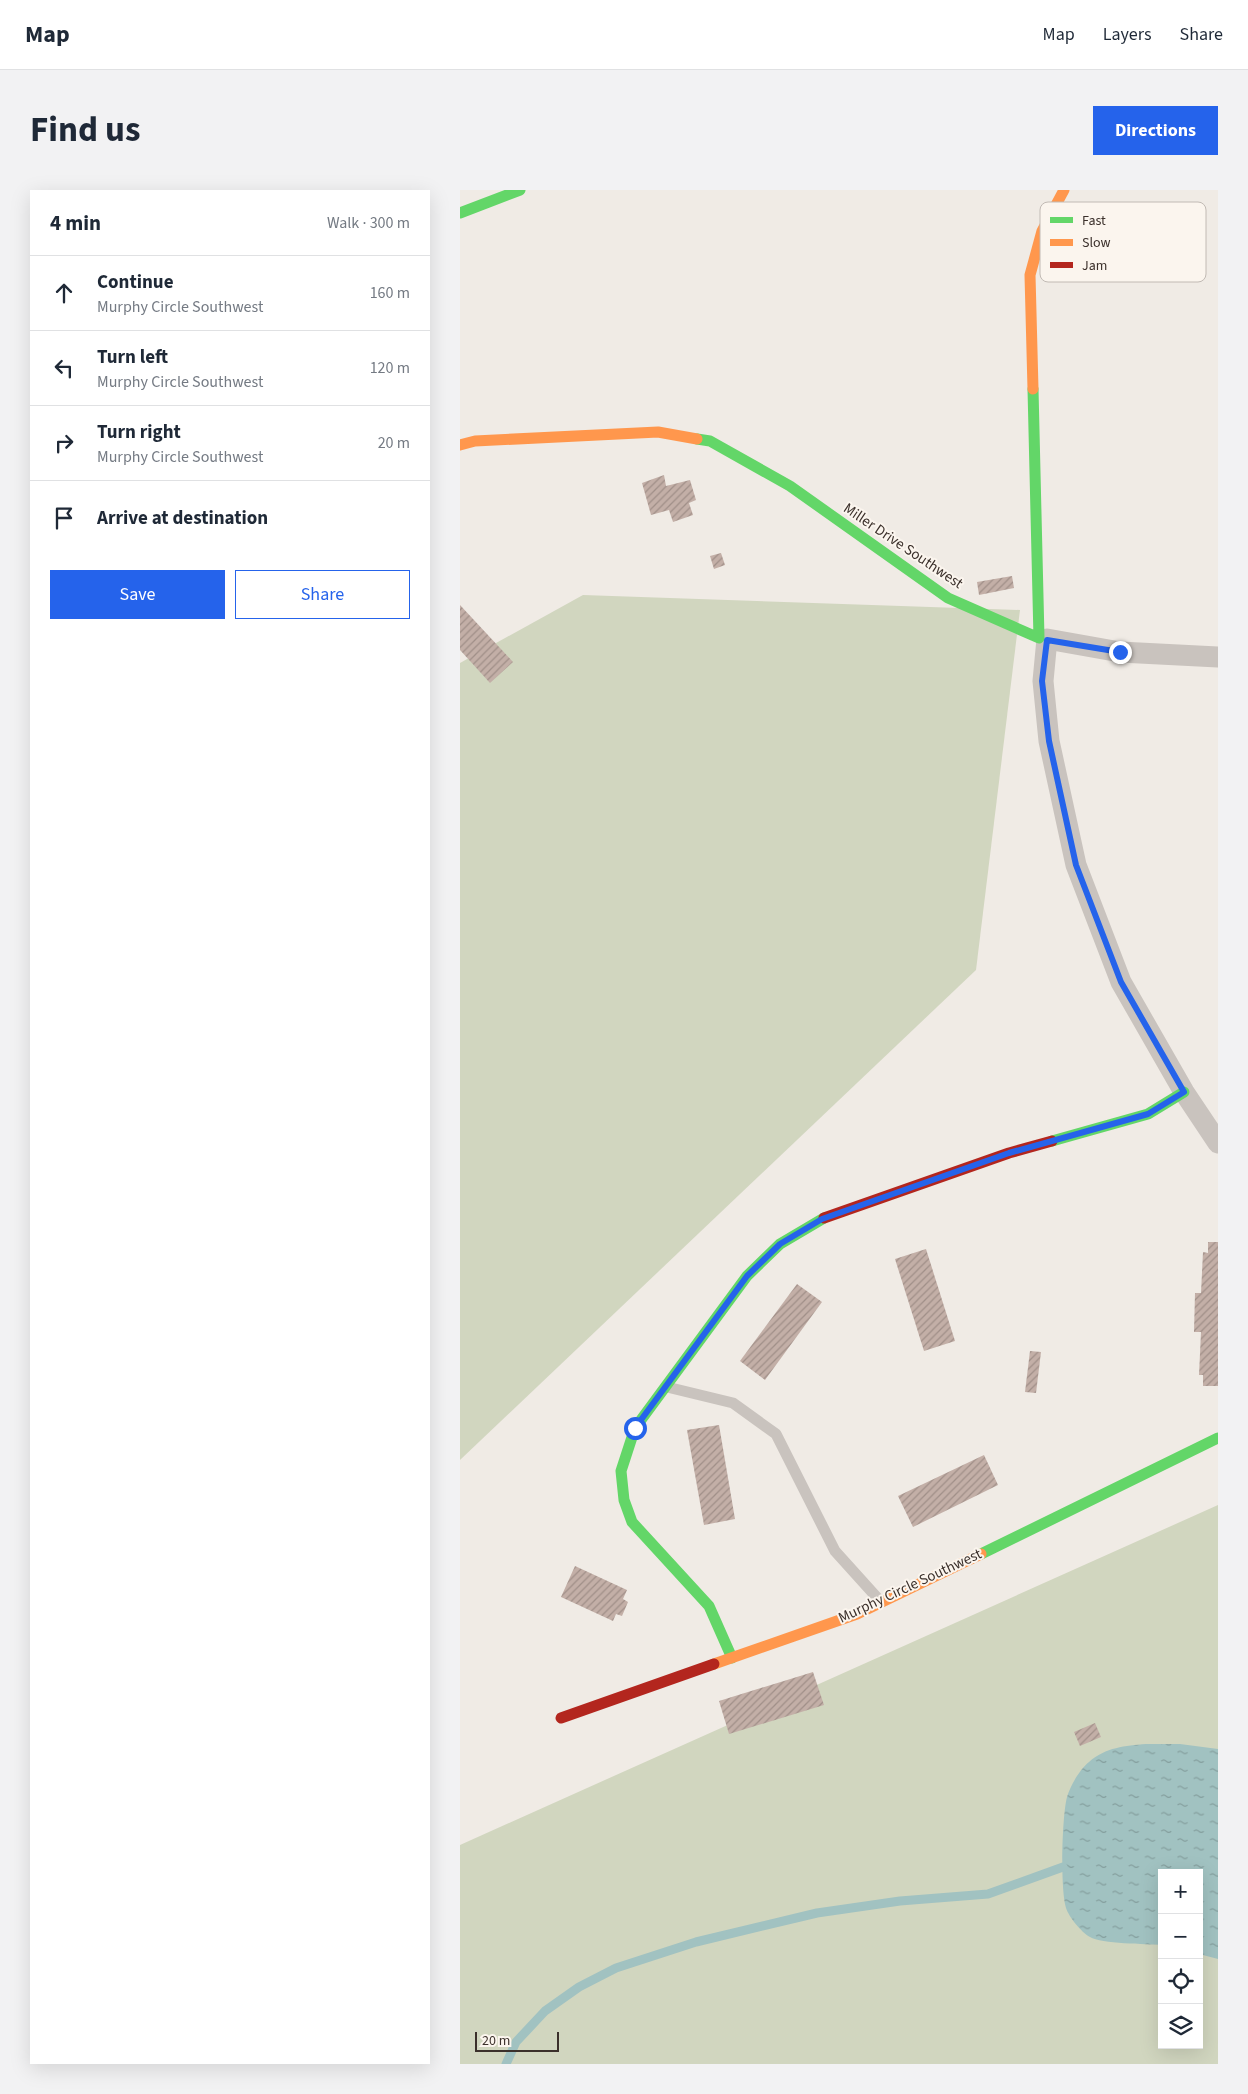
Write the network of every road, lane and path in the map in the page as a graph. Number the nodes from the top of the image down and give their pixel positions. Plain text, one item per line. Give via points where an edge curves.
1 (520, 190) edge
2 (1064, 190) edge
3 (1056, 202) edge
4 (460, 213) edge
5 (1040, 235) edge
6 (460, 445) edge
7 (1218, 657) edge
8 (1184, 1092) junction
9 (1218, 1143) edge
10 (666, 1387) junction
11 (1218, 1438) edge
12 (881, 1602) junction
13 (732, 1658) junction
14 (561, 1718) dead end

1 - 4 street
2 - 3 street, Miller Drive Southwest
5 - 6 street, Miller Drive Southwest via 1030,275 1039,638 948,598 790,486 710,441 658,432 475,441
7 - 8 street via 1120,652 1047,640 1042,681 1049,741 1076,865 1121,982
8 - 9 street
8 - 10 street via 1148,1114 1009,1153 822,1219 780,1244 747,1276
10 - 12 lane via 733,1403 776,1434 835,1551
10 - 13 street via 635,1428 621,1471 624,1500 632,1522 709,1606
11 - 12 street, Murphy Circle Southwest
12 - 13 street, Murphy Circle Southwest
13 - 14 street, Murphy Circle Southwest

